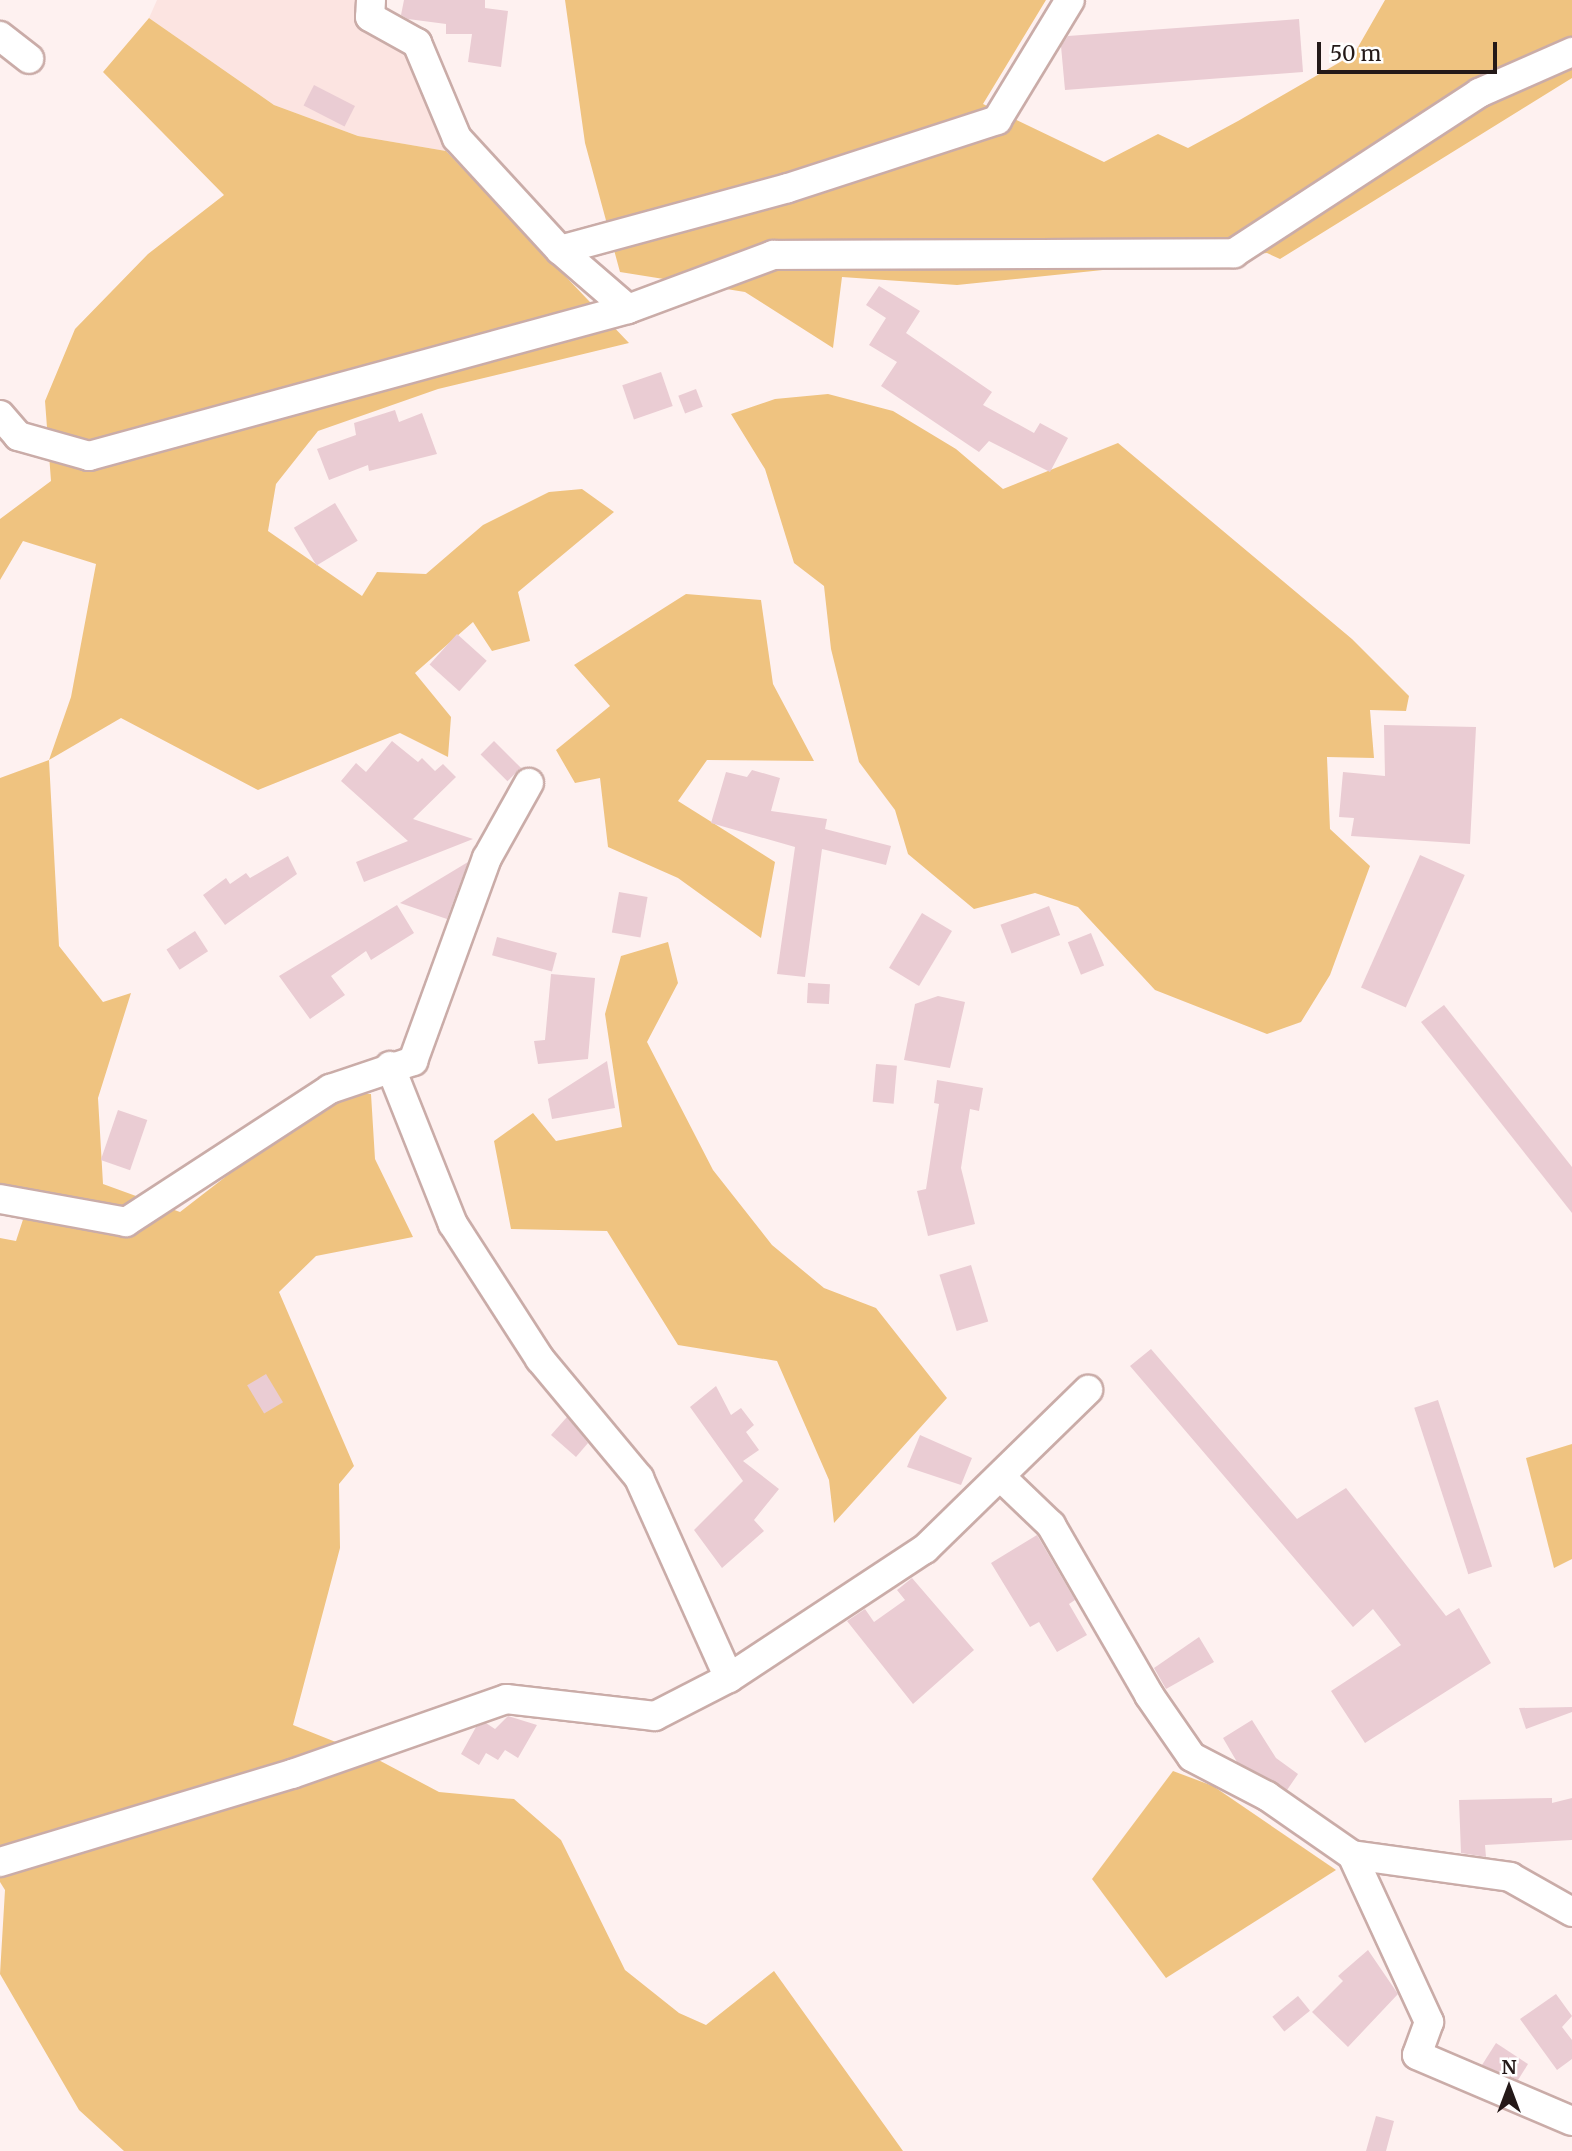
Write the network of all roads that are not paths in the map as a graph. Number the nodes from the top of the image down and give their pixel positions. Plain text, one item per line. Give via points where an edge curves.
1 (371, 0) edge
2 (1070, 0) edge
3 (0, 36) edge
4 (1572, 52) edge
5 (29, 59) dead end
6 (560, 250) junction
7 (628, 309) junction
8 (0, 415) edge
9 (529, 783) dead end
10 (390, 1066) junction
11 (0, 1199) edge
12 (1088, 1390) dead end
13 (1002, 1478) junction
14 (729, 1678) junction
15 (1352, 1854) junction
16 (0, 1862) edge
17 (1572, 1912) edge
18 (1572, 2120) edge

1 - 6 street via 370,17 417,43 457,138
2 - 6 street via 997,120 788,188
3 - 5 street
4 - 7 street via 1479,93 1234,253 773,255
6 - 7 street
7 - 8 street via 89,457 18,436
9 - 10 street via 487,859 413,1061
10 - 11 street via 330,1089 126,1222
10 - 14 street via 453,1224 540,1359 639,1478
12 - 13 street
13 - 14 street via 925,1549
13 - 15 street via 1051,1525 1149,1695 1192,1757 1267,1796
14 - 16 street via 655,1716 506,1699 292,1774
15 - 17 street via 1510,1877
15 - 18 street via 1429,2022 1417,2055

